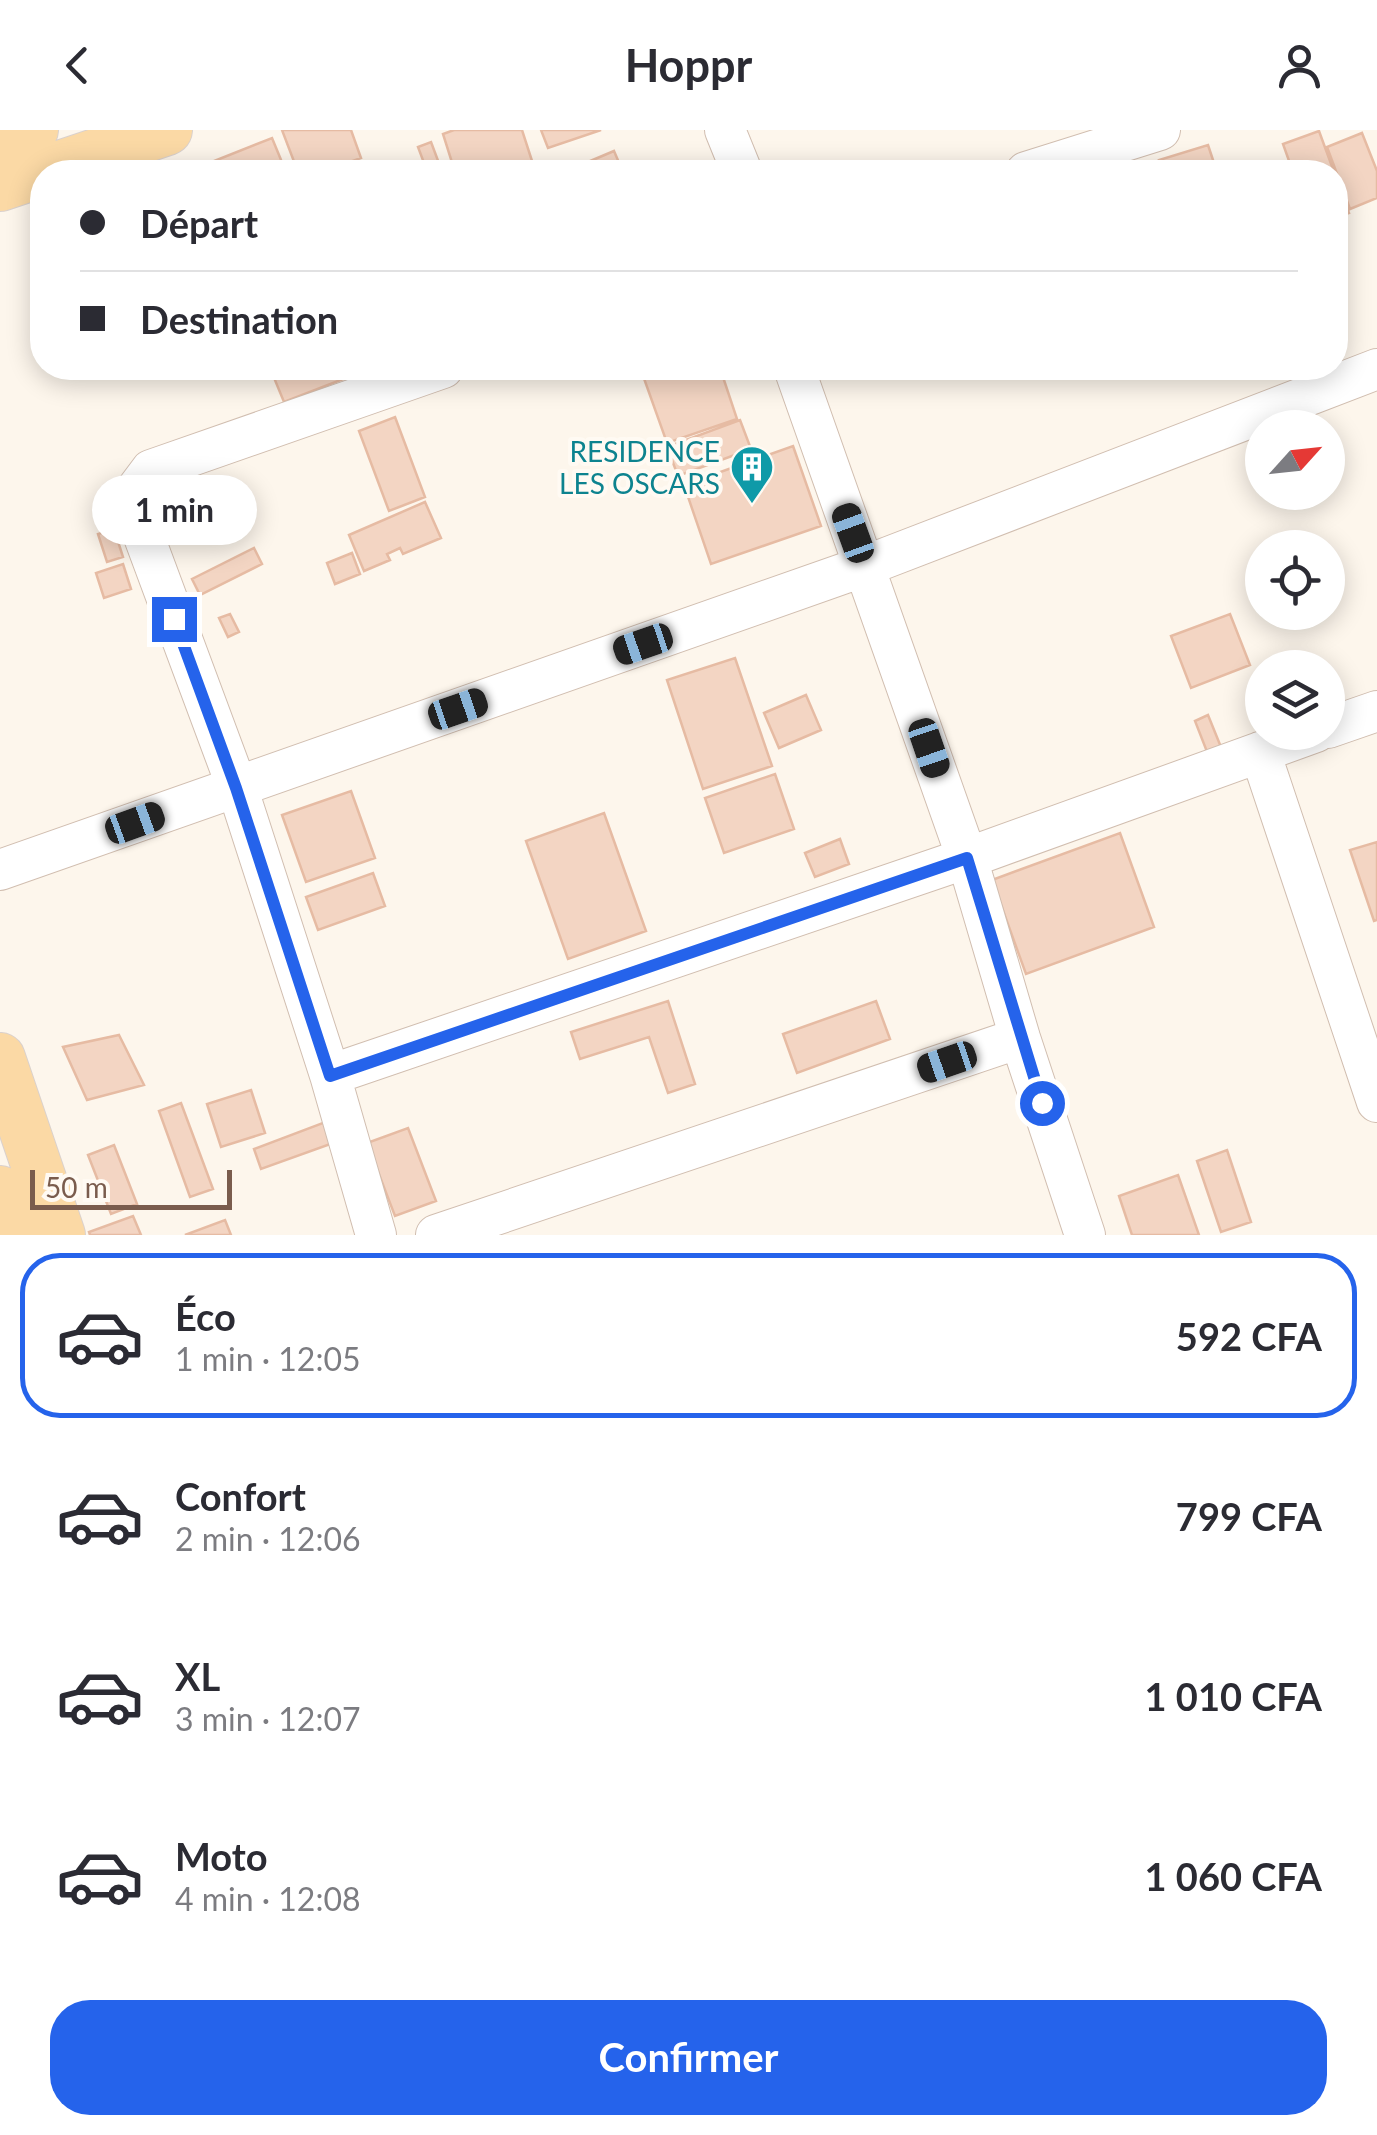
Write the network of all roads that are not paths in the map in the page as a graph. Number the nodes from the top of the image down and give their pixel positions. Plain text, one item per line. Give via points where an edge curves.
1 (33, 130) edge
2 (167, 130) edge
3 (725, 130) edge
4 (1160, 130) edge
5 (0, 141) edge
6 (78, 160) edge
7 (737, 160) edge
8 (1064, 160) edge
9 (30, 176) edge
10 (0, 186) edge
11 (1377, 368) edge
12 (1348, 379) edge
13 (409, 380) edge
14 (798, 380) edge
15 (1346, 380) edge
16 (865, 566) junction
17 (1377, 711) edge
18 (1345, 722) edge
19 (1266, 750) edge
20 (1260, 752) junction
21 (236, 788) junction
22 (967, 858) junction
23 (0, 870) edge
24 (1020, 1038) junction
25 (0, 1058) edge
26 (330, 1076) junction
27 (1377, 1102) edge
28 (0, 1191) edge
29 (16, 1235) edge
30 (60, 1235) edge
31 (376, 1235) edge
32 (436, 1235) edge
33 (1085, 1235) edge

1 - 5 main road
2 - 6 main road
3 - 7 street
4 - 8 street
9 - 10 main road
11 - 12 street
13 - 21 street via 151,470 136,490 137,518
14 - 16 street
15 - 16 street
16 - 21 street
16 - 22 street
17 - 18 street
19 - 20 street
20 - 22 street
20 - 27 street
21 - 23 street
21 - 26 street
22 - 24 street
22 - 26 street
24 - 32 street
24 - 33 street
25 - 30 main road
26 - 31 street
28 - 29 main road

